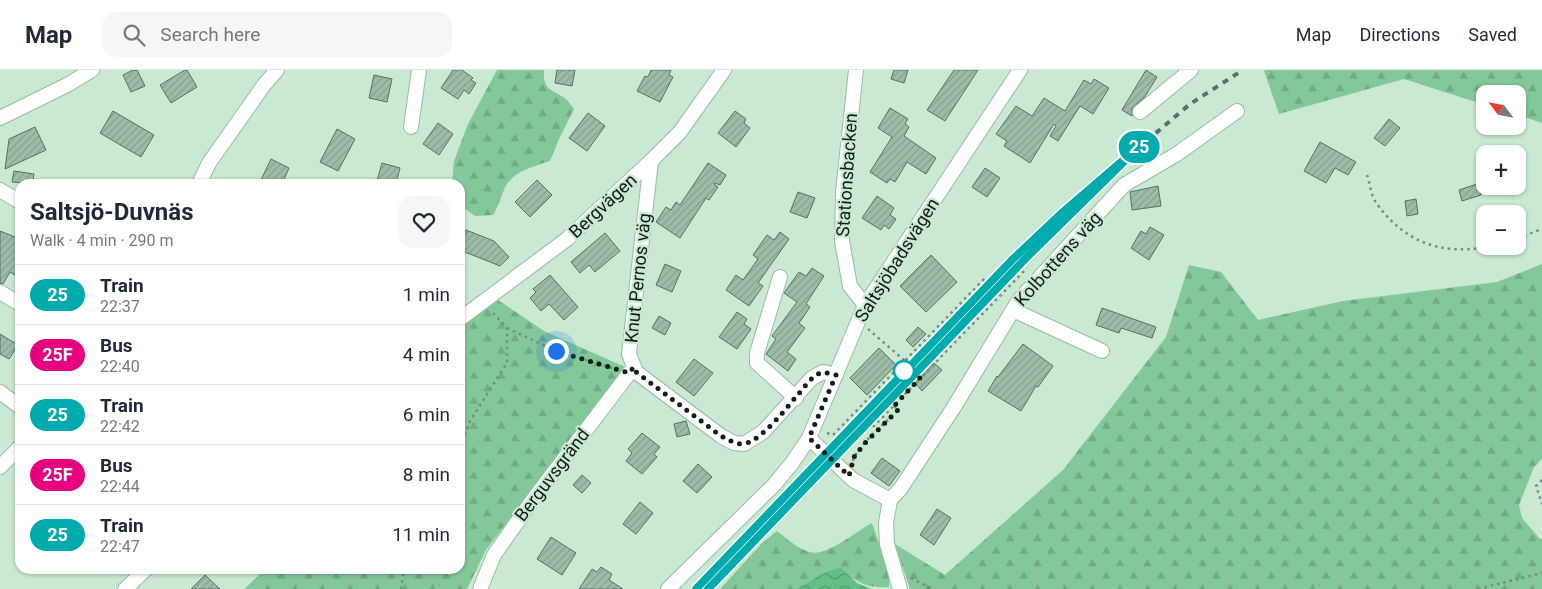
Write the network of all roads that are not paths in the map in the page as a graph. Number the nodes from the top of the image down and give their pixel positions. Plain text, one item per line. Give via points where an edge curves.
1 (92, 70) edge
2 (277, 70) edge
3 (419, 70) edge
4 (856, 70) edge
5 (1020, 70) edge
6 (1192, 70) edge
7 (720, 71) edge
8 (1237, 111) dead end
9 (1140, 112) dead end
10 (0, 118) edge
11 (411, 127) dead end
12 (651, 161) junction
13 (201, 179) edge
14 (0, 190) edge
15 (15, 199) edge
16 (780, 277) dead end
17 (0, 292) edge
18 (15, 301) edge
19 (865, 305) junction
20 (1012, 310) junction
21 (465, 311) edge
22 (1102, 352) dead end
23 (632, 370) junction
24 (836, 375) junction
25 (0, 392) edge
26 (796, 398) junction
27 (15, 403) edge
28 (809, 438) junction
29 (15, 452) edge
30 (0, 467) edge
31 (890, 500) junction
32 (141, 574) edge
33 (125, 589) edge
34 (480, 589) edge
35 (668, 589) edge
36 (900, 589) edge

1 - 10 street via 67,86
2 - 13 street via 209,163
3 - 11 street
4 - 19 street, Stationsbacken via 843,192 842,240 850,286
5 - 19 street, Saltsjöbadsvägen
6 - 9 street
7 - 12 street, Bergvägen via 680,132
8 - 20 street, Kolbottens väg via 1177,154 1124,185
12 - 21 street, Bergvägen via 567,239 483,302
12 - 23 street, Knut Pernos väg via 629,354
14 - 15 street
16 - 26 street via 757,353 757,363
17 - 18 street
19 - 24 street, Saltsjöbadsvägen
20 - 22 street
20 - 31 street, Kolbottens väg via 949,415
23 - 26 street, Knut Pernos väg via 734,443 744,444 763,432
23 - 34 street, Berguvsgränd via 494,555
24 - 26 street, Knut Pernos väg via 819,373
24 - 28 street, Saltsjöbadsvägen
25 - 27 street
28 - 31 street via 849,476
28 - 35 street, Saltsjöbadsvägen via 774,484
29 - 30 street
31 - 36 street via 887,544
32 - 33 street

